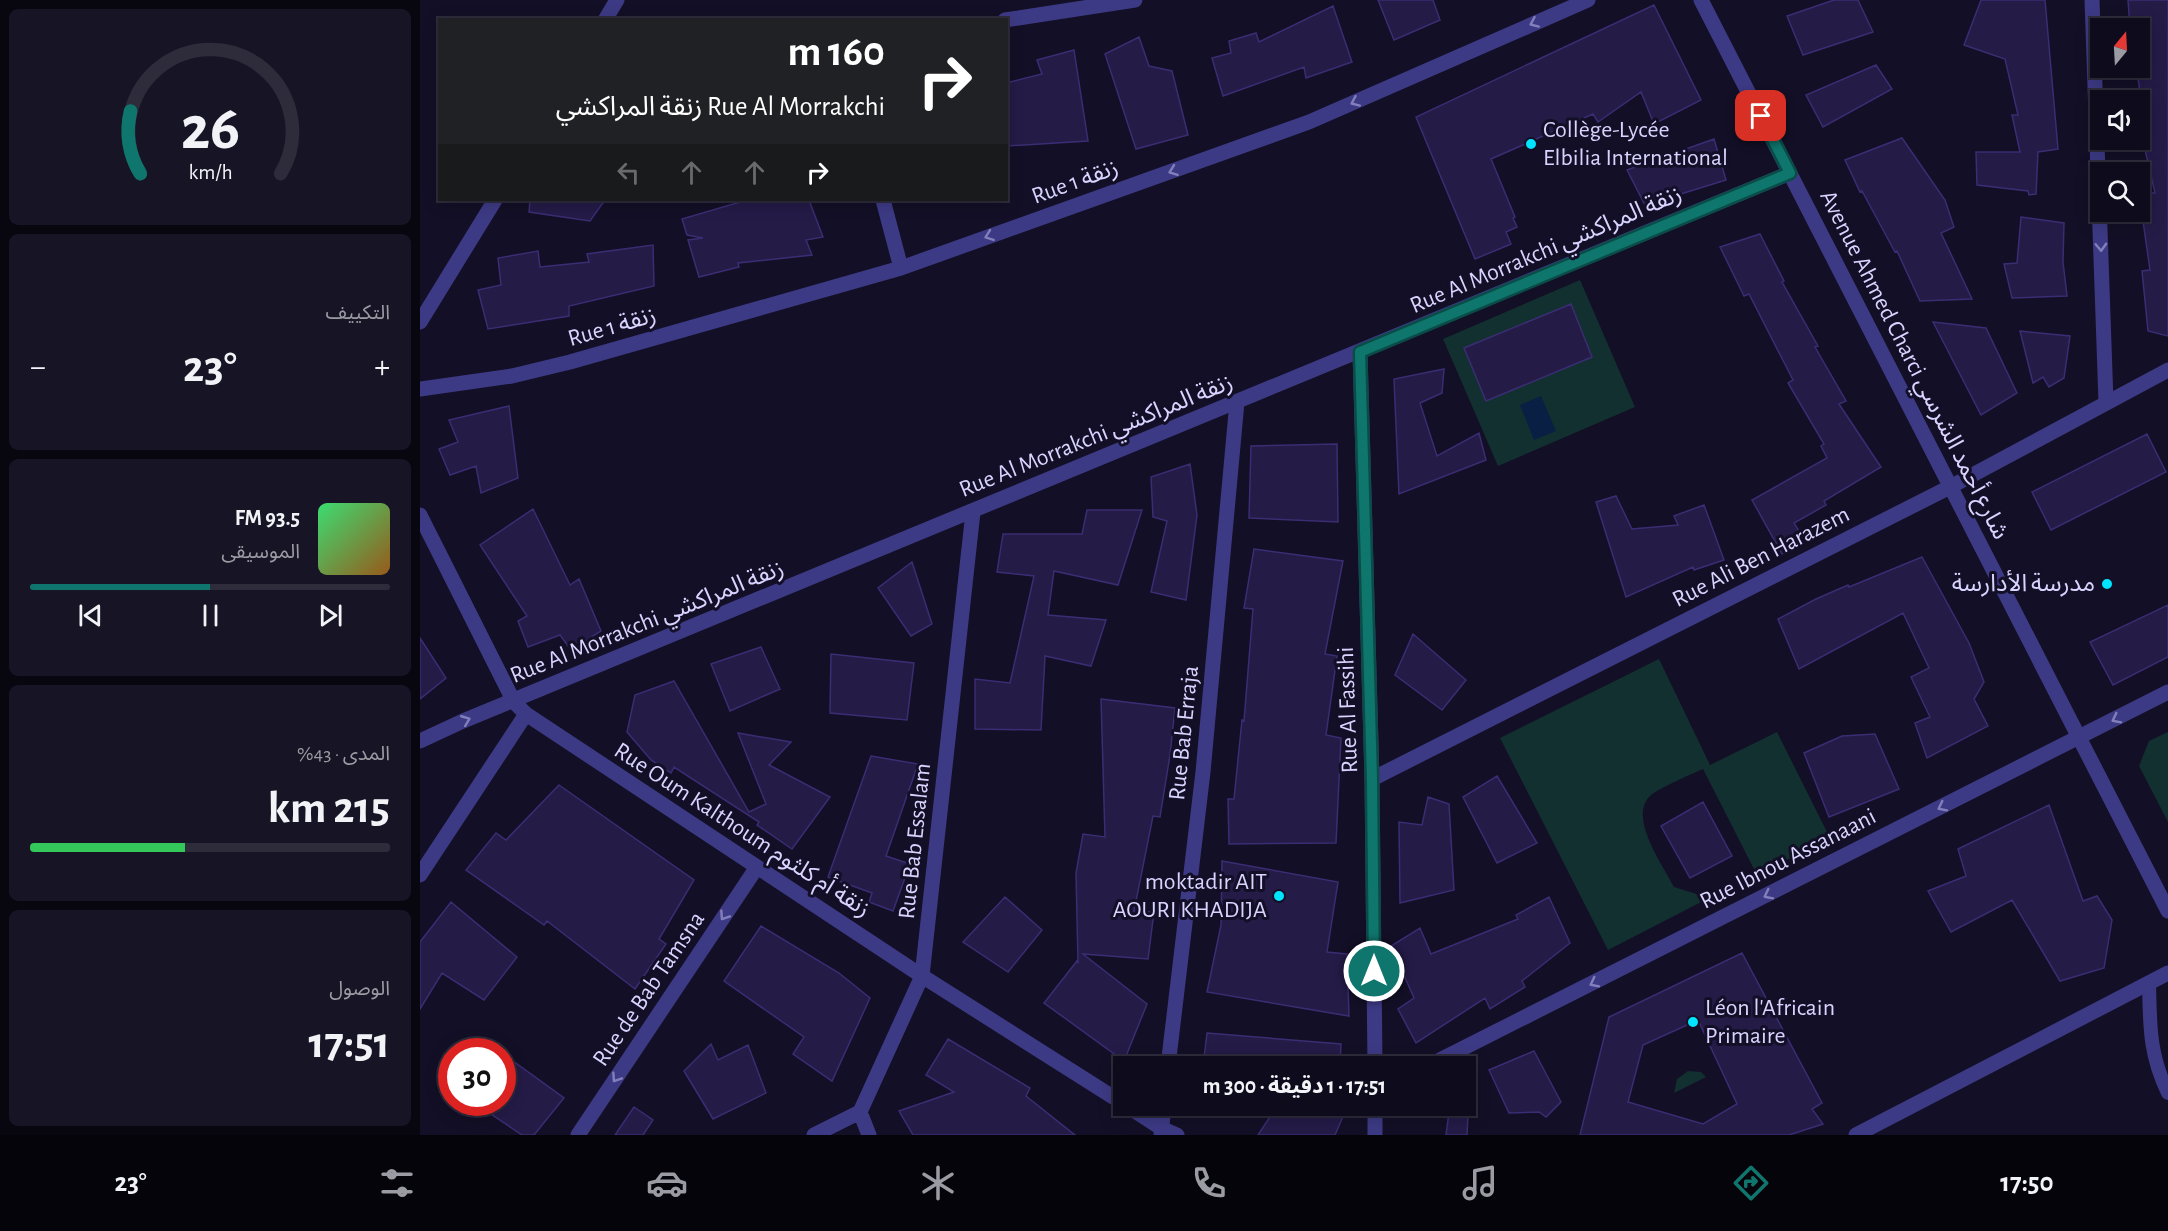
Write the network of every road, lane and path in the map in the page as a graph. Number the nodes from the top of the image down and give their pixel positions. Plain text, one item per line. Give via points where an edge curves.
1 (617, 0) edge
2 (1135, 0) edge
3 (1588, 0) edge
4 (1701, 0) edge
5 (2092, 0) edge
6 (606, 18) edge
7 (1008, 20) edge
8 (1790, 173) junction
9 (494, 201) edge
10 (882, 201) edge
11 (901, 268) junction
12 (420, 322) edge
13 (1360, 352) junction
14 (2168, 370) edge
15 (420, 389) edge
16 (1237, 402) junction
17 (2106, 402) junction
18 (1950, 487) junction
19 (973, 512) junction
20 (420, 515) edge
21 (2168, 692) edge
22 (514, 702) junction
23 (526, 714) junction
24 (2079, 737) junction
25 (420, 741) edge
26 (1372, 780) junction
27 (757, 867) junction
28 (420, 875) edge
29 (2168, 911) edge
30 (2168, 973) edge
31 (922, 976) junction
32 (2149, 983) junction
33 (1169, 1056) edge
34 (1375, 1056) edge
35 (1448, 1056) edge
36 (2168, 1093) edge
37 (1113, 1097) edge
38 (860, 1112) junction
39 (1140, 1116) edge
40 (1163, 1116) edge
41 (1375, 1116) edge
42 (1161, 1131) edge
43 (578, 1135) edge
44 (814, 1135) edge
45 (869, 1135) edge
46 (1177, 1135) edge
47 (1375, 1135) edge
48 (1856, 1135) edge

1 - 6 street
2 - 7 street
3 -> 11 street, Rue 1 زنقة via 1309,122
4 - 8 street, Avenue Ahmed Charci شارع أحمد الشرسي
5 -> 17 street
8 - 13 street, Rue Al Morrakchi زنقة المراكشي
8 - 18 street, Avenue Ahmed Charci شارع أحمد الشرسي
9 - 12 street
10 - 11 street
11 - 15 street, Rue 1 زنقة via 570,362 512,376
13 - 16 street, Rue Al Morrakchi زنقة المراكشي
13 - 26 street, Rue Al Fassihi
14 - 17 street, Rue Ali Ben Harazem
16 - 19 street, Rue Al Morrakchi زنقة المراكشي
16 - 33 street, Rue Bab Erraja via 1203,772
17 - 18 street, Rue Ali Ben Harazem
18 - 24 street, Avenue Ahmed Charci شارع أحمد الشرسي
18 - 26 street, Rue Ali Ben Harazem
19 - 22 street, Rue Al Morrakchi زنقة المراكشي
19 - 31 street, Rue Bab Essalam
20 - 22 street, Rue Oum Kalthoum زنقة أم كلثوم
21 -> 24 street, Rue Ibnou Assanaani
22 - 23 street, Rue Oum Kalthoum زنقة أم كلثوم
25 -> 22 street, Rue Al Morrakchi زنقة المراكشي
23 - 27 street, Rue Oum Kalthoum زنقة أم كلثوم
23 - 28 street
24 - 29 street, Avenue Ahmed Charci شارع أحمد الشرسي
24 -> 35 street, Rue Ibnou Assanaani
26 - 34 street, Rue Al Fassihi
27 - 31 street, Rue Oum Kalthoum زنقة أم كلثوم
27 -> 43 street, Rue de Bab Tamsna
30 - 32 street
31 - 37 street, Rue Oum Kalthoum زنقة أم كلثوم
31 - 38 street, Rue Bab Essalam
32 - 36 lane via 2150,1038
32 - 48 street
38 - 44 street
38 - 45 street
39 - 42 street, Rue Oum Kalthoum زنقة أم كلثوم
40 - 42 street
41 - 47 street
42 - 46 street, Rue Oum Kalthoum زنقة أم كلثوم

